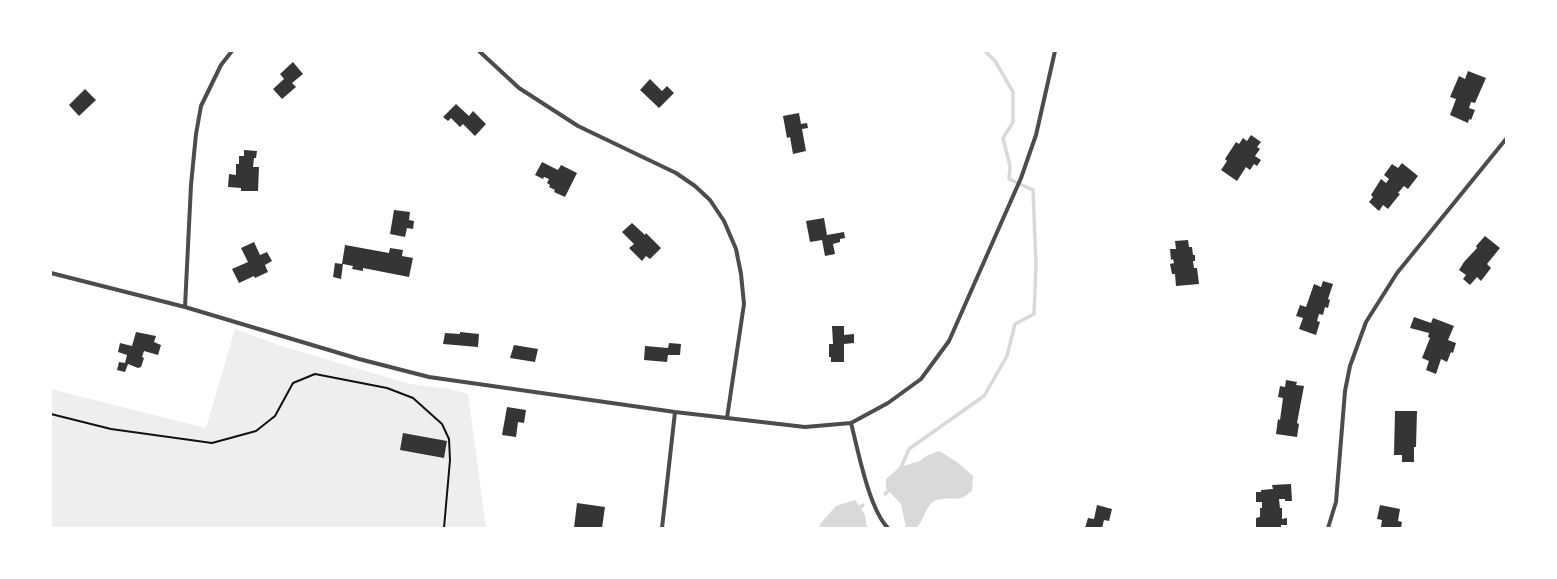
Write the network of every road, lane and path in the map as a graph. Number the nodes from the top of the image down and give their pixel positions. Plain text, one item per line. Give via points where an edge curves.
1 (232, 51) edge
2 (479, 51) edge
3 (1055, 51) edge
4 (1506, 139) edge
5 (51, 273) edge
6 (185, 306) junction
7 (675, 412) junction
8 (51, 414) edge
9 (727, 418) junction
10 (851, 423) junction
11 (444, 528) edge
12 (662, 528) edge
13 (888, 528) edge
14 (1328, 528) edge

1 - 6 street via 221,65 201,106 191,185
2 - 9 street via 519,88 578,126 676,173 695,186 714,205 736,250 744,304
3 - 10 street via 1036,135 1018,188 948,341 921,379 888,403
4 - 14 street via 1397,273 1366,322 1350,366 1345,392 1336,502
5 - 6 street
6 - 7 street via 359,359 429,377
7 - 9 street
7 - 12 street
8 - 11 path via 111,429 212,443 256,431 275,416 294,383 315,374 387,388 413,398 442,424 449,439 450,460
9 - 10 street via 806,427
10 - 13 street via 868,489 882,522

